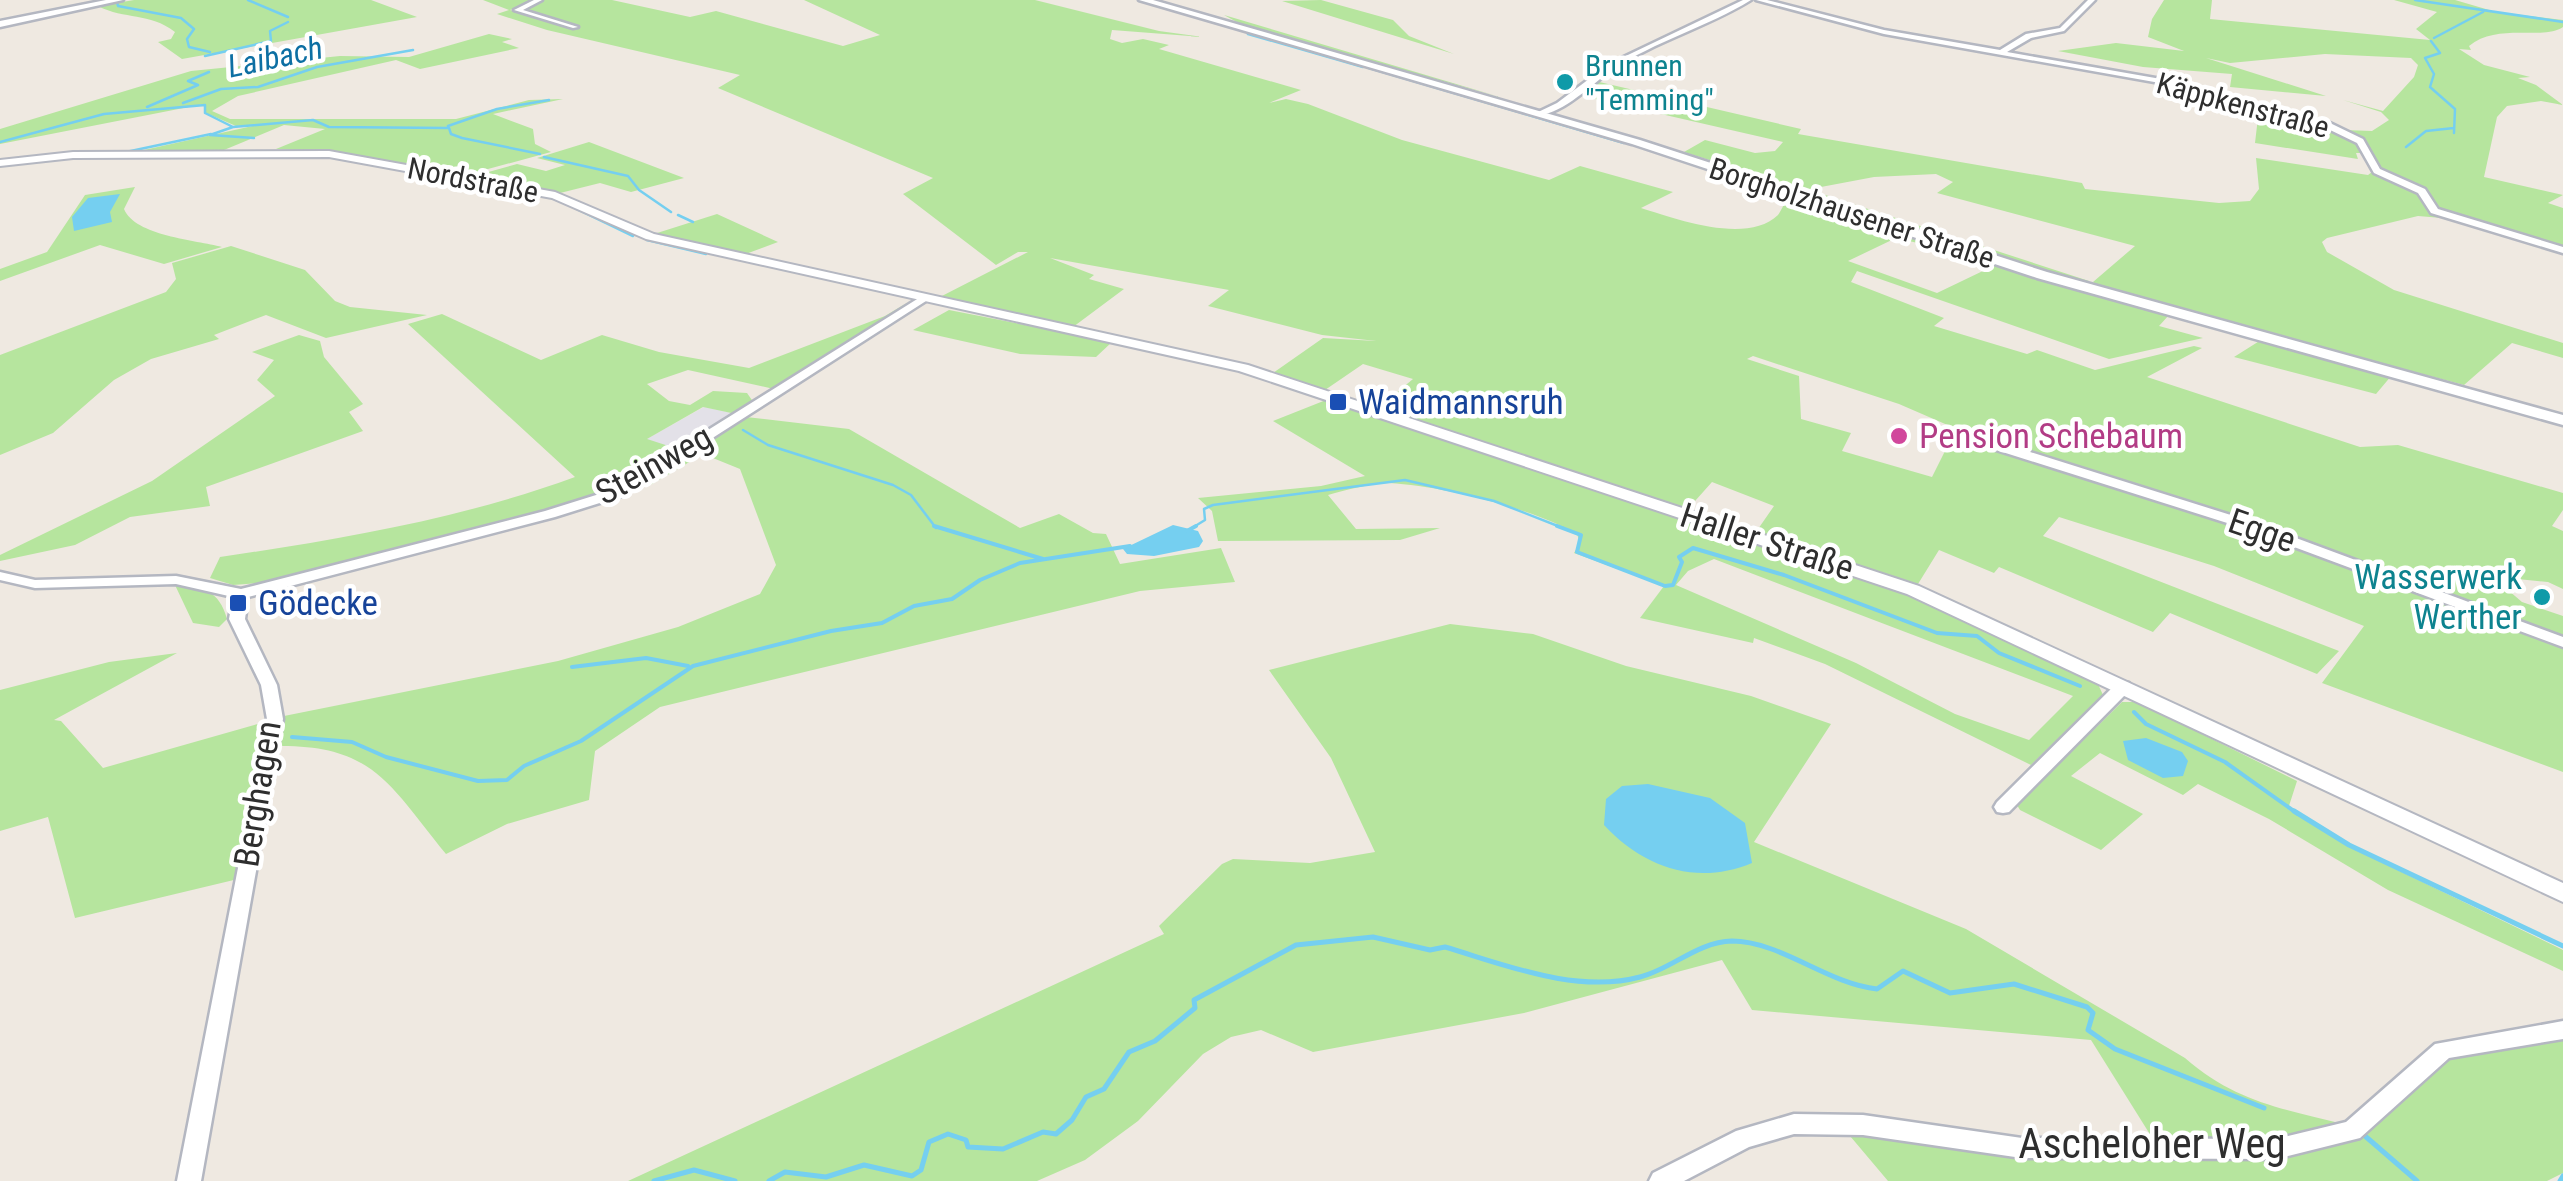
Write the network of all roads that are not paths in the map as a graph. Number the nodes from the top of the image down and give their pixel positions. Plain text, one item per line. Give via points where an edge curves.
1 (119, 0) edge
2 (539, 0) edge
3 (1144, 0) edge
4 (1748, 0) edge
5 (1758, 0) edge
6 (2092, 0) edge
7 (1785, 2) edge
8 (0, 24) edge
9 (575, 27) dead end
10 (2003, 50) junction
11 (1538, 114) junction
12 (0, 164) edge
13 (2563, 250) edge
14 (926, 300) junction
15 (2563, 420) edge
16 (1957, 432) dead end
17 (0, 576) edge
18 (241, 594) junction
19 (2563, 642) edge
20 (2123, 687) junction
21 (2004, 806) dead end
22 (2563, 893) edge
23 (2563, 1030) edge
24 (189, 1181) edge
25 (1661, 1181) edge

1 - 8 main road
2 - 9 street via 517,10
3 - 11 main road, Borgholzhausener Straße
4 - 11 street via 1612,66
5 - 7 street, Käppkenstraße
6 - 10 street, Käppkenstraße via 2062,30
7 - 10 street, Käppkenstraße via 1884,32
10 - 13 street, Käppkenstraße via 2327,126 2360,141 2377,171 2422,190 2434,211
11 - 15 main road, Borgholzhausener Straße via 2042,275
12 - 14 street, Nordstraße via 74,155 329,154 536,190 650,237
14 - 18 street, Steinweg via 617,492
14 - 20 street, Haller Straße via 1243,368 1913,590
16 - 19 street, Egge via 2248,525
17 - 18 street via 35,584 176,580
18 - 24 street, Berghagen via 238,619 269,685 274,719
20 - 21 street
20 - 22 street, Haller Straße
23 - 25 street, Ascheloher Weg via 2442,1050 2352,1131 2276,1149 2022,1148 1864,1125 1794,1124 1744,1138

